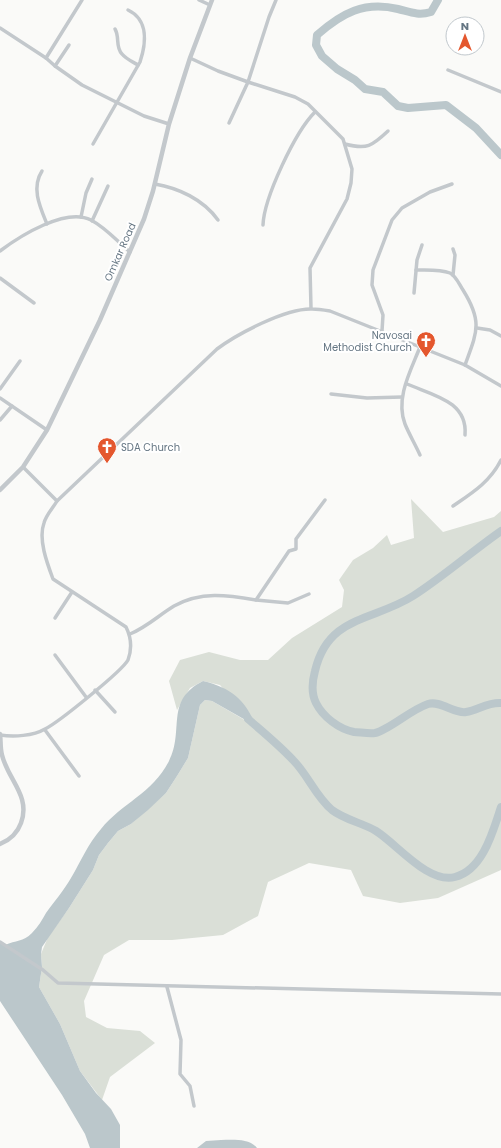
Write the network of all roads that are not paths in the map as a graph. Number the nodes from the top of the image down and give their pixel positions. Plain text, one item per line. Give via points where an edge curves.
1 (82, 0) edge
2 (199, 0) edge
3 (212, 0) edge
4 (276, 0) edge
5 (210, 5) junction
6 (128, 10) dead end
7 (0, 28) edge
8 (115, 29) dead end
9 (69, 45) dead end
10 (46, 58) junction
11 (190, 58) junction
12 (138, 65) junction
13 (55, 66) junction
14 (448, 70) dead end
15 (248, 82) junction
16 (501, 92) edge
17 (117, 103) junction
18 (315, 112) junction
19 (229, 123) dead end
20 (169, 124) junction
21 (388, 131) dead end
22 (93, 144) dead end
23 (345, 144) junction
24 (42, 170) dead end
25 (92, 179) dead end
26 (155, 184) junction
27 (452, 184) dead end
28 (108, 186) dead end
29 (81, 217) junction
30 (218, 220) dead end
31 (92, 221) junction
32 (47, 224) junction
33 (263, 225) dead end
34 (422, 245) dead end
35 (453, 249) dead end
36 (0, 251) edge
37 (130, 252) junction
38 (416, 270) junction
39 (453, 275) junction
40 (0, 278) edge
41 (414, 293) dead end
42 (34, 303) dead end
43 (311, 308) junction
44 (477, 328) junction
45 (382, 331) junction
46 (501, 336) edge
47 (420, 346) junction
48 (20, 361) dead end
49 (465, 365) junction
50 (407, 384) junction
51 (501, 386) edge
52 (0, 389) edge
53 (331, 394) dead end
54 (402, 397) junction
55 (0, 398) edge
56 (12, 406) junction
57 (0, 420) edge
58 (47, 430) junction
59 (465, 434) dead end
60 (420, 455) dead end
61 (501, 460) edge
62 (23, 466) junction
63 (0, 490) edge
64 (325, 500) dead end
65 (58, 501) junction
66 (453, 506) dead end
67 (72, 592) junction
68 (309, 594) dead end
69 (256, 600) junction
70 (55, 618) dead end
71 (130, 634) junction
72 (55, 655) dead end
73 (96, 690) junction
74 (86, 697) junction
75 (115, 712) dead end
76 (45, 730) junction
77 (0, 734) edge
78 (79, 776) dead end
79 (0, 844) edge
80 (0, 942) edge
81 (167, 987) junction
82 (501, 994) edge
83 (194, 1106) dead end

1 - 10 street
2 - 5 street
3 - 5 street, Omkar Road
4 - 15 street
5 - 11 street, Omkar Road
6 - 12 street via 136,15 144,33 145,48
7 - 10 street
8 - 12 street via 121,54
9 - 13 street
10 - 13 street
11 - 15 street
11 - 20 street, Omkar Road
12 - 17 street
13 - 17 street via 82,85
14 - 16 street
15 - 18 street via 295,97 308,104
15 - 19 street
17 - 20 street
17 - 22 street
18 - 23 street
18 - 33 street via 304,125 280,169
20 - 26 street, Omkar Road
21 - 23 street via 365,147
23 - 43 street via 352,169 351,183 347,199 310,268
24 - 32 street via 36,187
25 - 29 street
26 - 30 street via 185,192
26 - 37 street, Omkar Road
27 - 45 street via 430,192 402,208 392,220 373,270 372,285 383,315
28 - 31 street
29 - 31 street
29 - 32 street
31 - 37 street
32 - 36 street
34 - 38 street via 416,260
35 - 39 street
37 - 58 street, Omkar Road
38 - 39 street
38 - 41 street
39 - 44 street via 476,315
40 - 42 street
43 - 45 street via 330,311
43 - 65 street via 288,313 230,339
44 - 46 street via 490,330
44 - 49 street
45 - 47 street
47 - 49 street
47 - 50 street
48 - 52 street
49 - 51 street
50 - 54 street
50 - 59 street via 460,410 466,425
53 - 54 street via 367,398
54 - 60 street via 405,423
55 - 56 street
56 - 57 street
56 - 58 street
58 - 62 street, Omkar Road
61 - 66 street via 480,488
62 - 63 street, Omkar Road
62 - 65 street
64 - 69 street via 296,539 296,549 289,551
65 - 67 street via 44,522 44,548 53,579
67 - 70 street
67 - 71 street via 115,618
68 - 69 street via 288,603
69 - 71 street via 216,594 202,595 175,606 141,630
71 - 73 street via 130,650 124,666
72 - 74 street
73 - 74 street
73 - 75 street
74 - 76 street
76 - 77 street via 14,737
76 - 78 street
77 - 79 street via 2,755 24,803 24,815 14,836
80 - 81 street via 58,983
81 - 82 street
81 - 83 street via 181,1040 180,1074 190,1086

